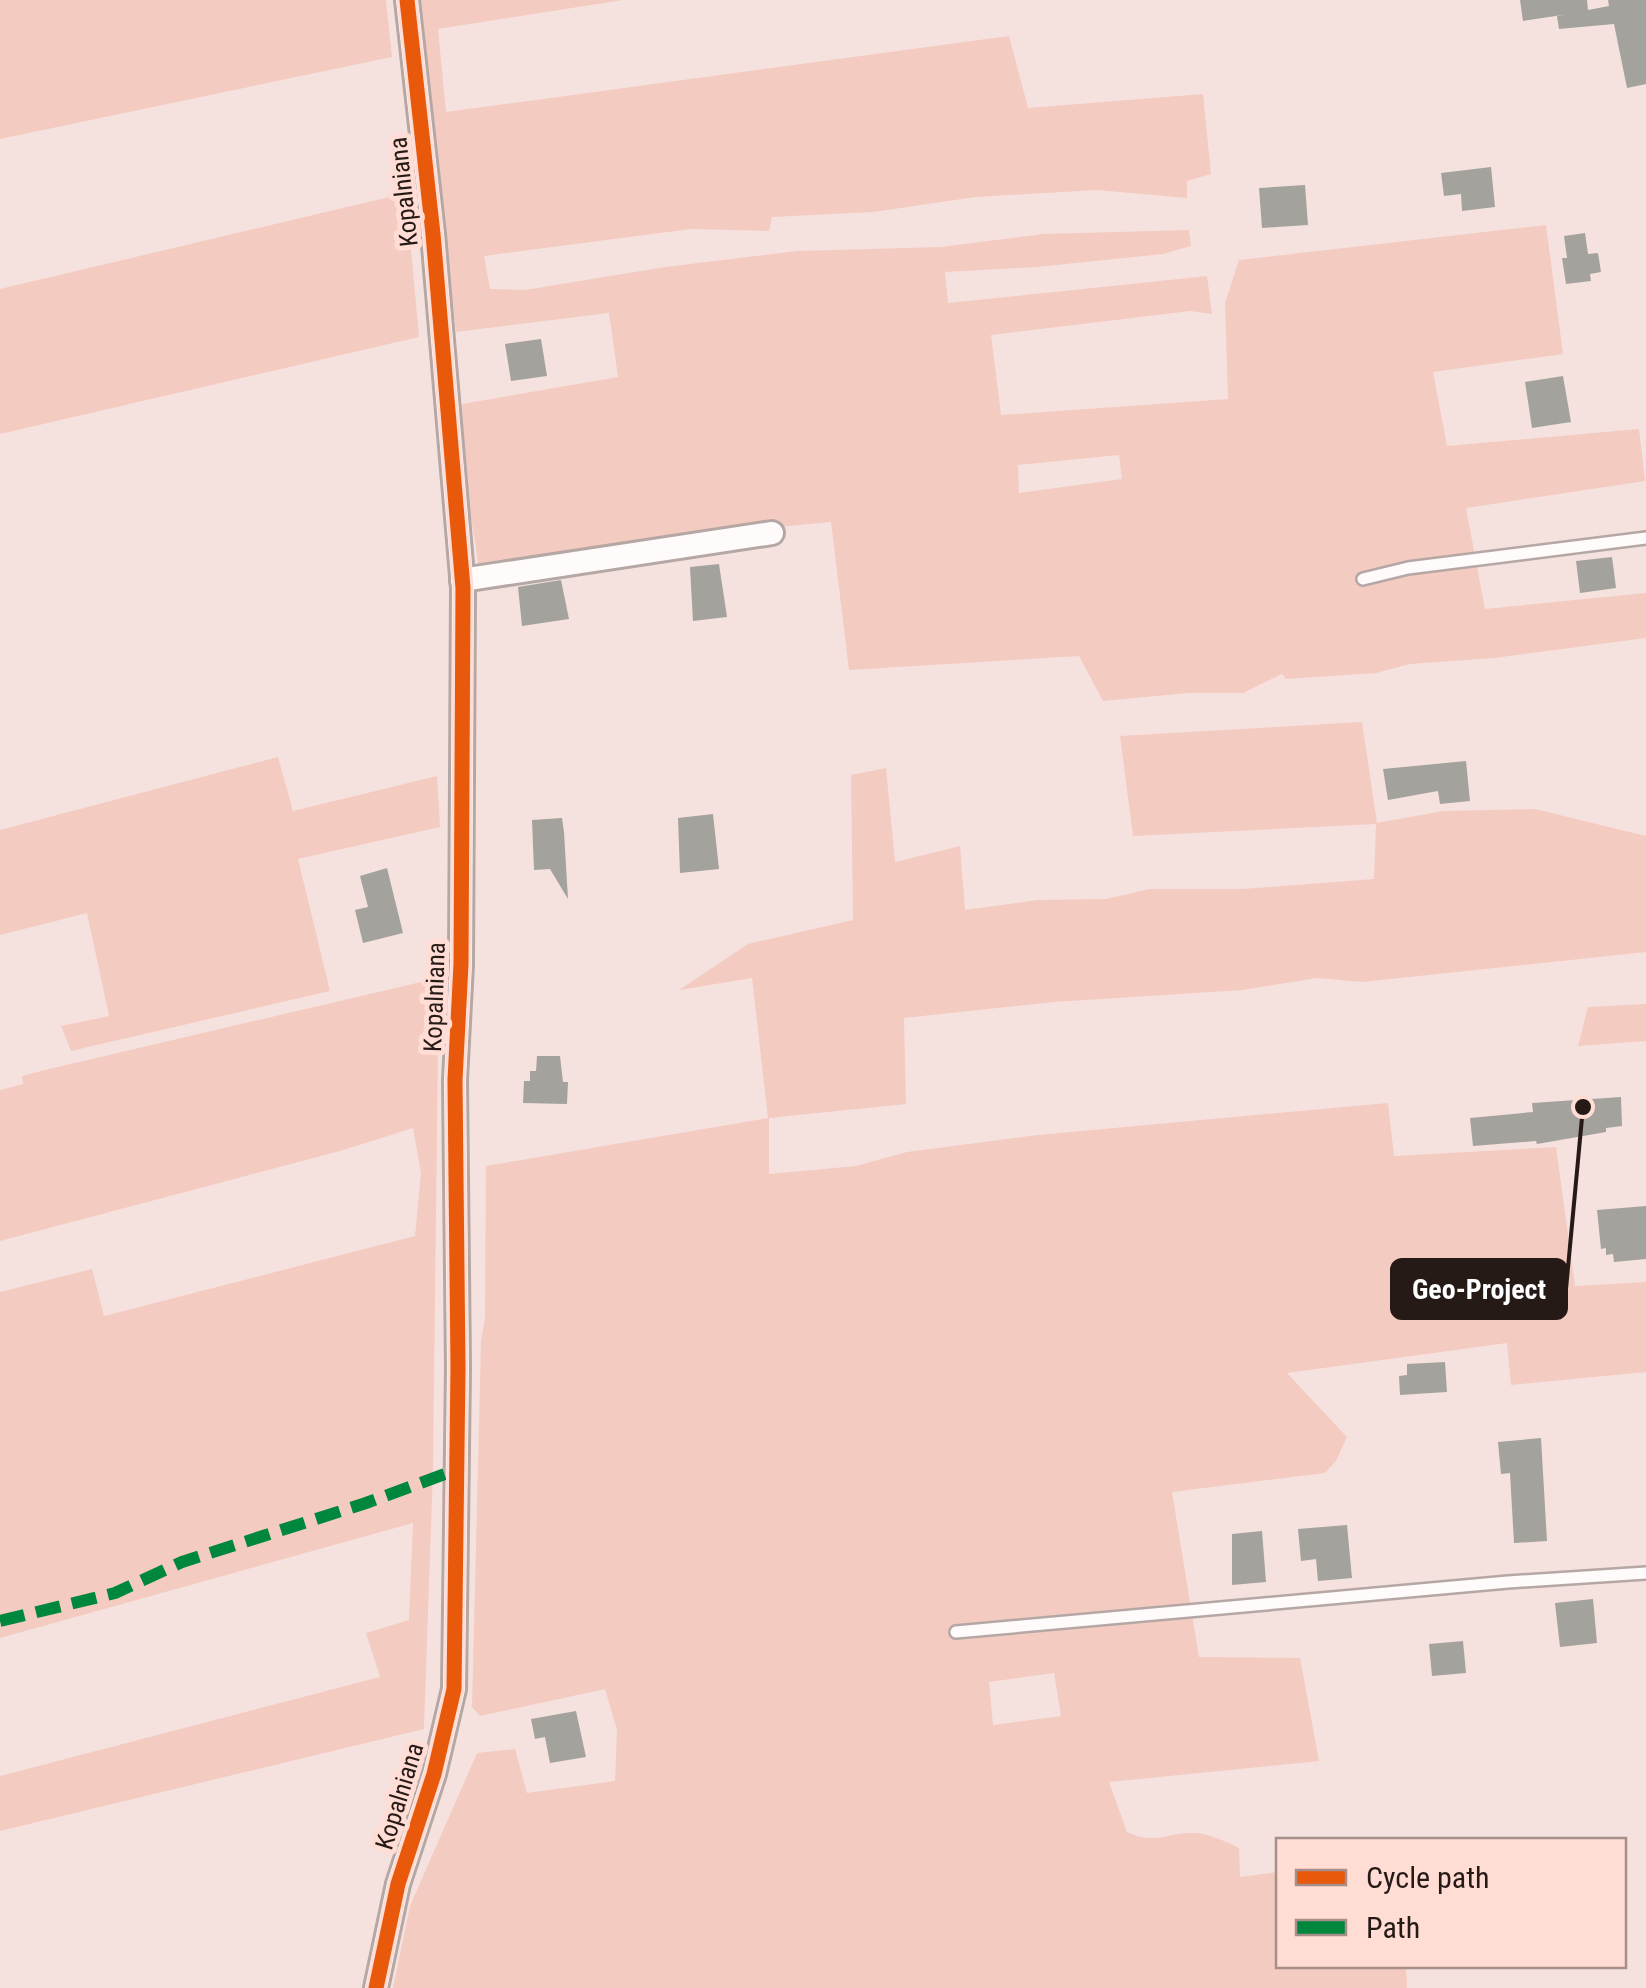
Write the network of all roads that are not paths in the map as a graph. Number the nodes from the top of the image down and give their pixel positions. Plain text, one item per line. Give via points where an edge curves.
1 (408, 0) edge
2 (772, 534) dead end
3 (1646, 538) edge
4 (1363, 579) dead end
5 (462, 580) junction
6 (1646, 1573) edge
7 (956, 1632) dead end
8 (376, 1988) edge

1 - 5 street, Kopalniana
2 - 5 street
3 - 4 lane
5 - 8 street, Kopalniana via 454,1689
6 - 7 lane

